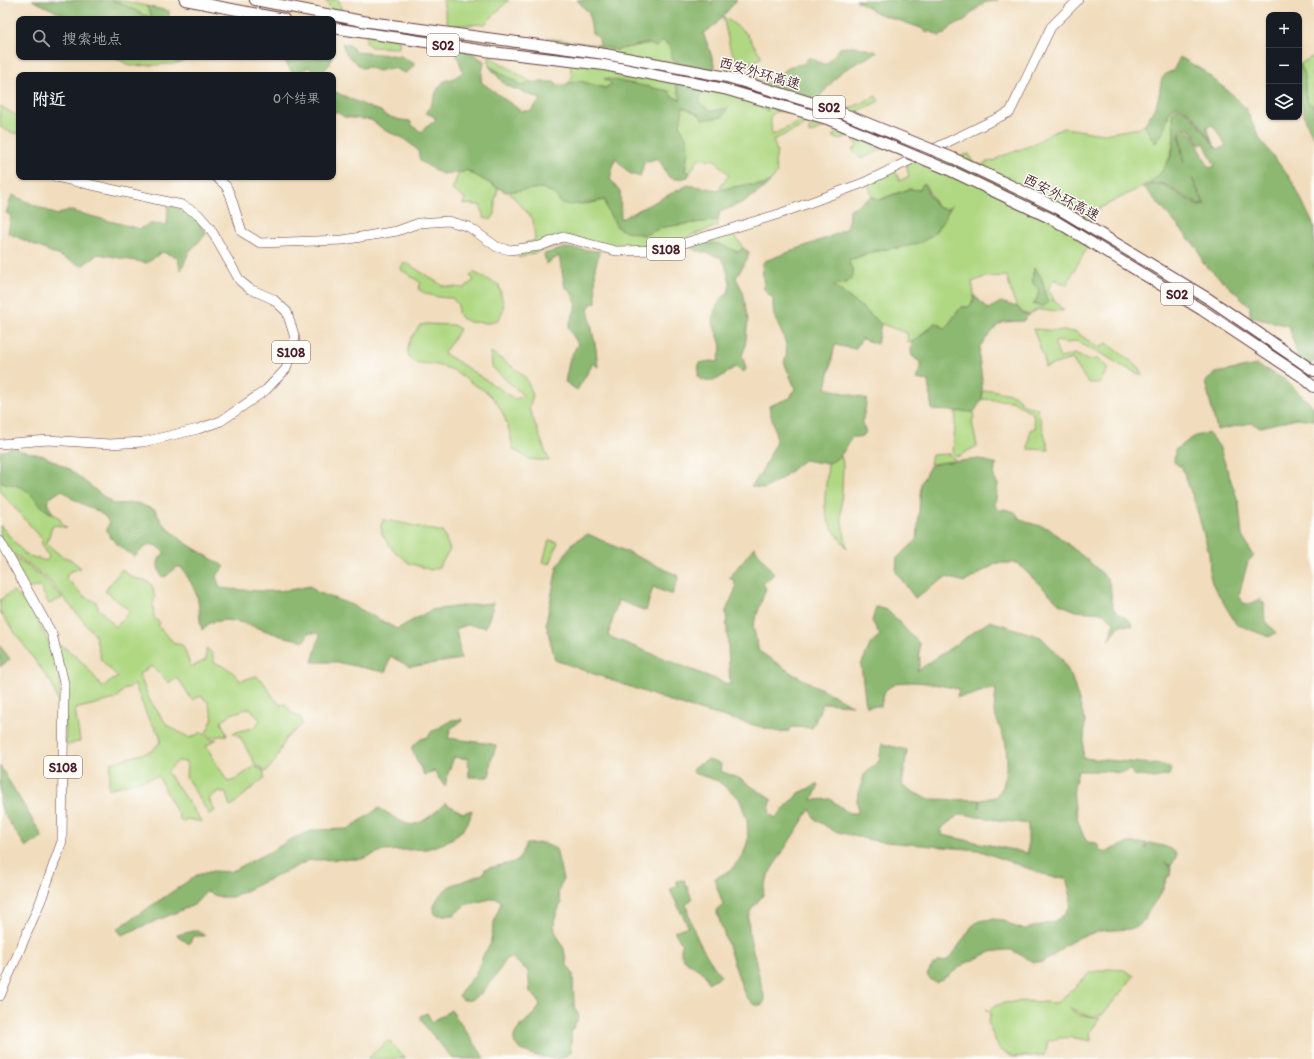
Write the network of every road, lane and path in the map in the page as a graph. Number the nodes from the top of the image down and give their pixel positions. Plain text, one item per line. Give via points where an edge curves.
1 (185, 0) edge
2 (255, 0) edge
3 (1078, 0) edge
4 (268, 16) edge
5 (335, 16) edge
6 (336, 16) edge
7 (336, 29) edge
8 (70, 180) edge
9 (219, 180) edge
10 (1314, 371) edge
11 (1314, 387) edge
12 (0, 444) edge
13 (0, 541) edge
14 (0, 996) edge

1 - 4 highway
2 - 5 highway, 西安外环高速 / S02, bridge
3 - 9 main road, S108 via 1051,27 1010,112 863,183 779,214 662,250 616,251 563,237 540,246 510,250 498,247 469,227 448,222 419,223 397,231 343,240 260,243 242,232 230,194
6 - 10 highway, 西安外环高速 / S02, bridge via 605,54 727,77 830,108 953,158 1059,209 1209,299
7 - 11 highway, 西安外环高速 / S02, bridge via 492,52 604,65 724,89 827,119 949,170 1054,220 1202,310
8 - 12 main road, S108 via 182,205 198,214 210,228 240,281 250,289 273,299 287,312 295,338 286,369 266,390 221,421 143,442 110,444 48,440
13 - 14 main road, S108 via 52,634 64,683 62,841 41,900

